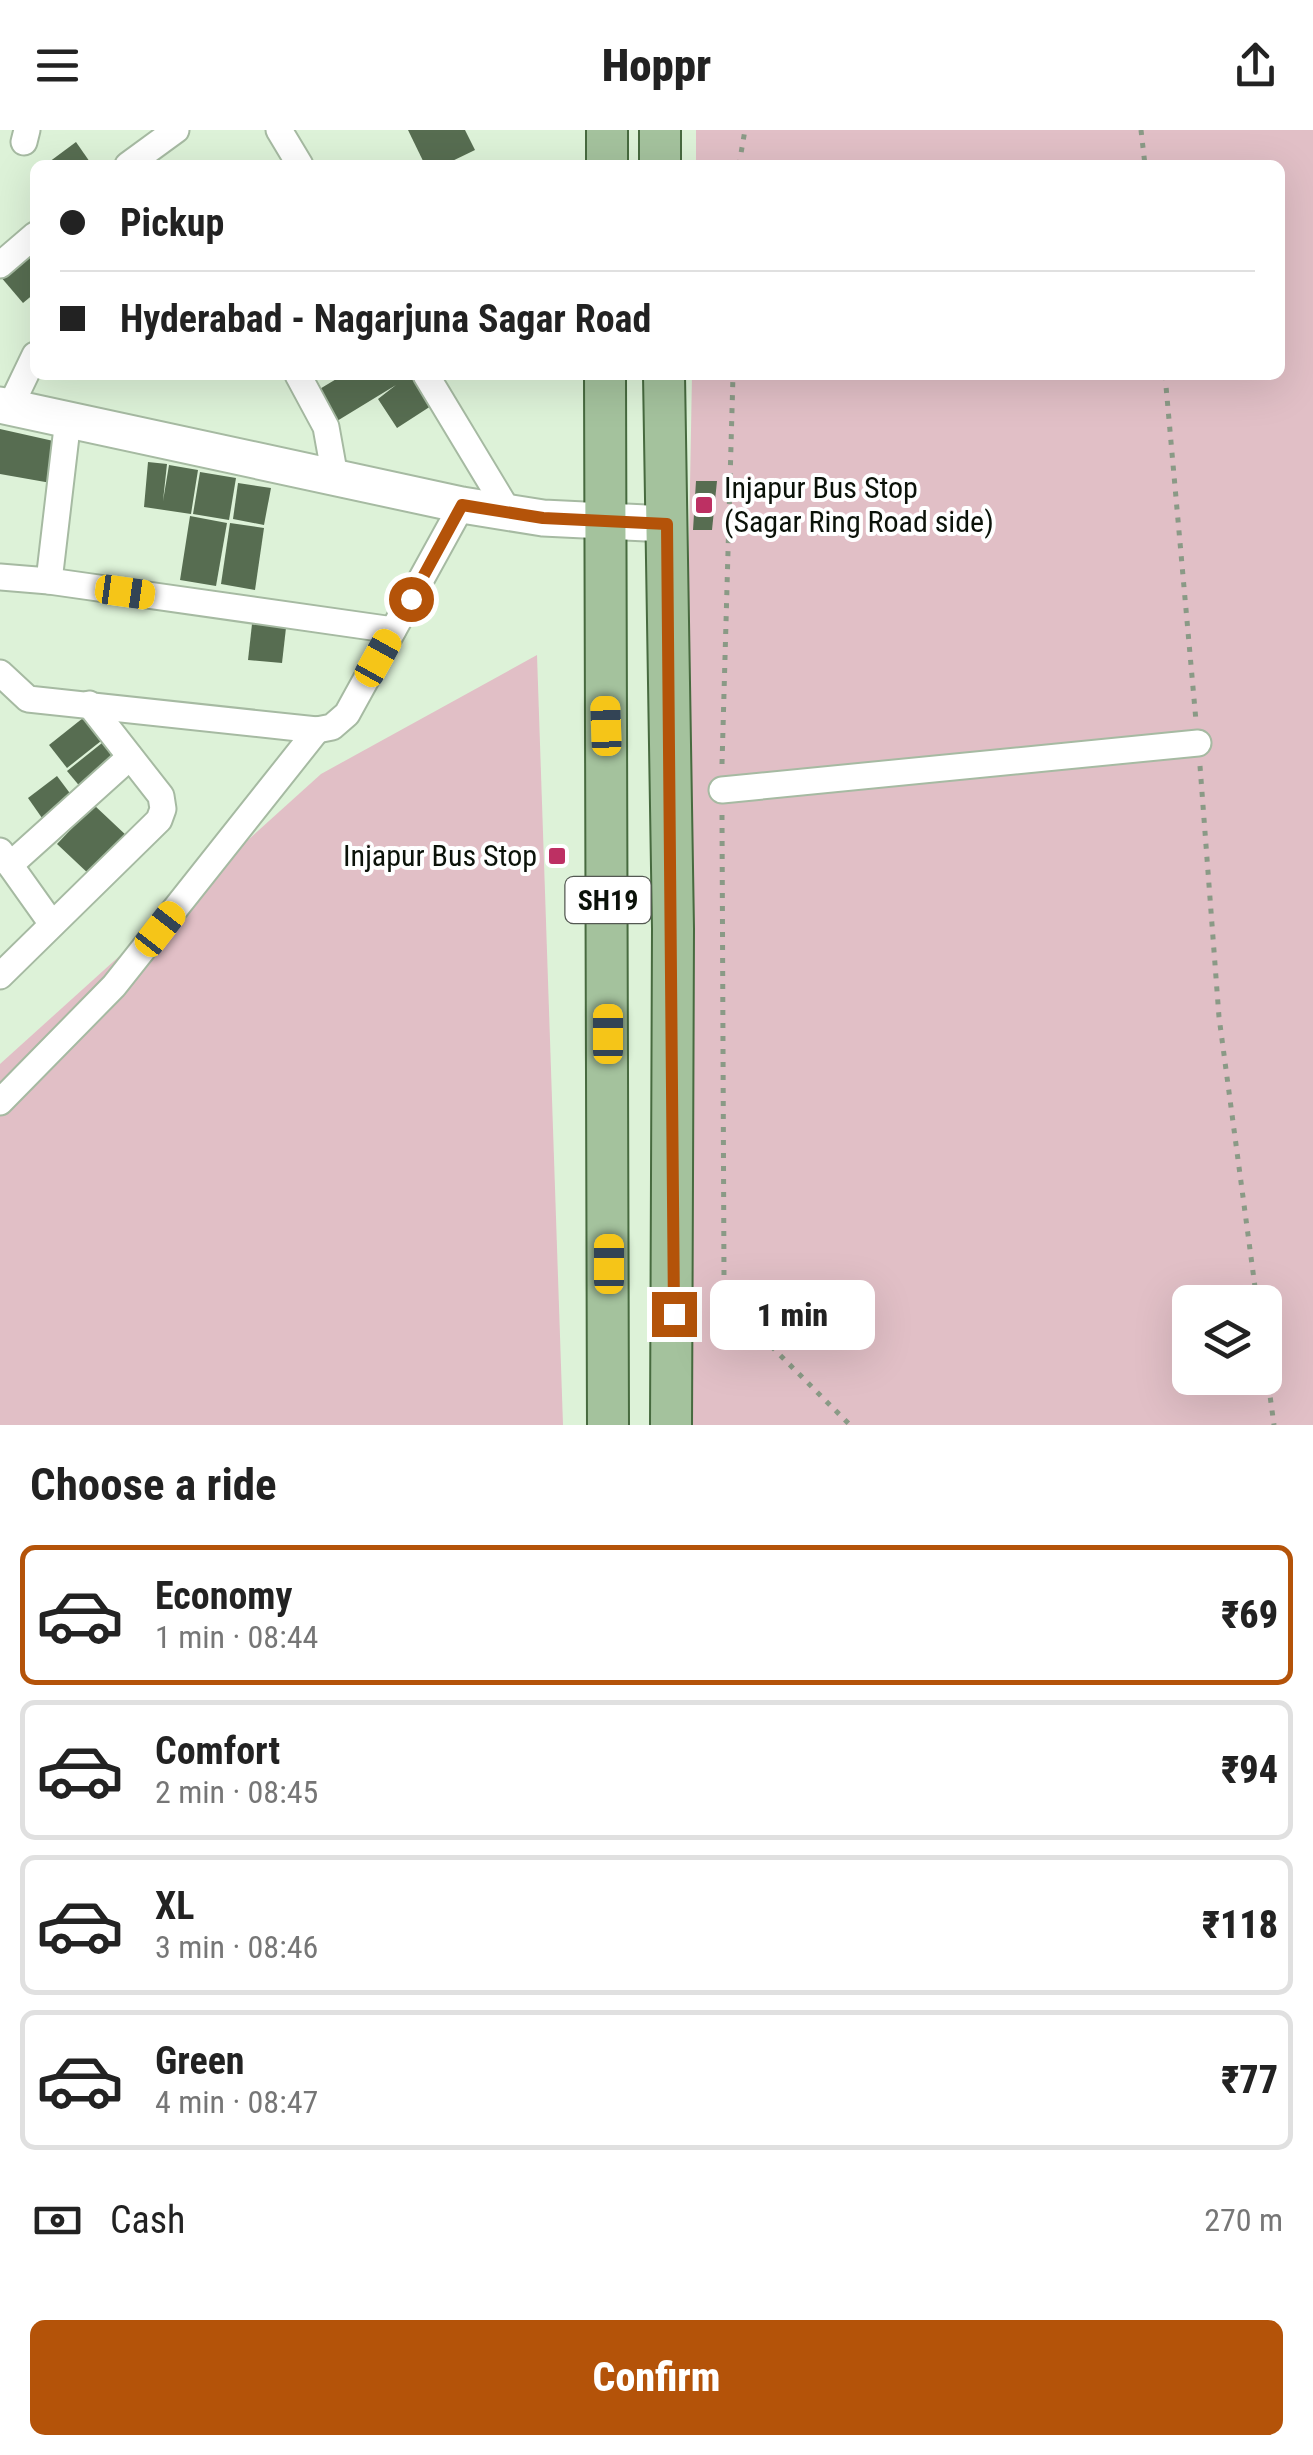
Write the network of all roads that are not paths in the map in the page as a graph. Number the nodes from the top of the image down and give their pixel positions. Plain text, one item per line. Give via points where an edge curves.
1 (176, 130) edge
2 (279, 130) edge
3 (607, 130) edge
4 (660, 130) edge
5 (135, 160) edge
6 (297, 160) edge
7 (606, 160) edge
8 (660, 160) edge
9 (30, 239) edge
10 (0, 265) edge
11 (30, 364) edge
12 (301, 380) edge
13 (429, 380) edge
14 (605, 380) edge
15 (664, 380) edge
16 (5, 406) edge
17 (68, 419) junction
18 (335, 477) junction
19 (462, 505) junction
20 (508, 512) junction
21 (604, 522) junction
22 (667, 524) junction
23 (0, 577) edge
24 (49, 581) junction
25 (394, 630) junction
26 (0, 672) edge
27 (89, 704) junction
28 (317, 730) junction
29 (1198, 743) road end
30 (130, 757) junction
31 (722, 790) road end
32 (5, 858) edge
33 (52, 924) junction
34 (0, 976) edge
35 (0, 1102) edge
36 (608, 1425) edge
37 (670, 1425) edge

1 - 5 street
2 - 6 street
3 - 7 main road
4 - 8 main road
9 - 10 street
11 - 16 street
12 - 18 street via 326,427
13 - 20 street
14 - 21 main road, SH19
15 - 22 main road, SH19
16 - 17 street
17 - 18 street
17 - 24 street
18 - 19 street
19 - 20 street
19 - 25 street
20 - 21 street
21 - 22 street
21 - 36 main road, SH19
22 - 37 main road, SH19
23 - 24 street
24 - 25 street
25 - 28 street via 347,714
26 - 27 street via 28,699
27 - 28 street
27 - 30 street
28 - 35 street via 114,986
29 - 31 street
30 - 32 street
30 - 33 street via 160,796 160,820
32 - 33 street
33 - 34 street

